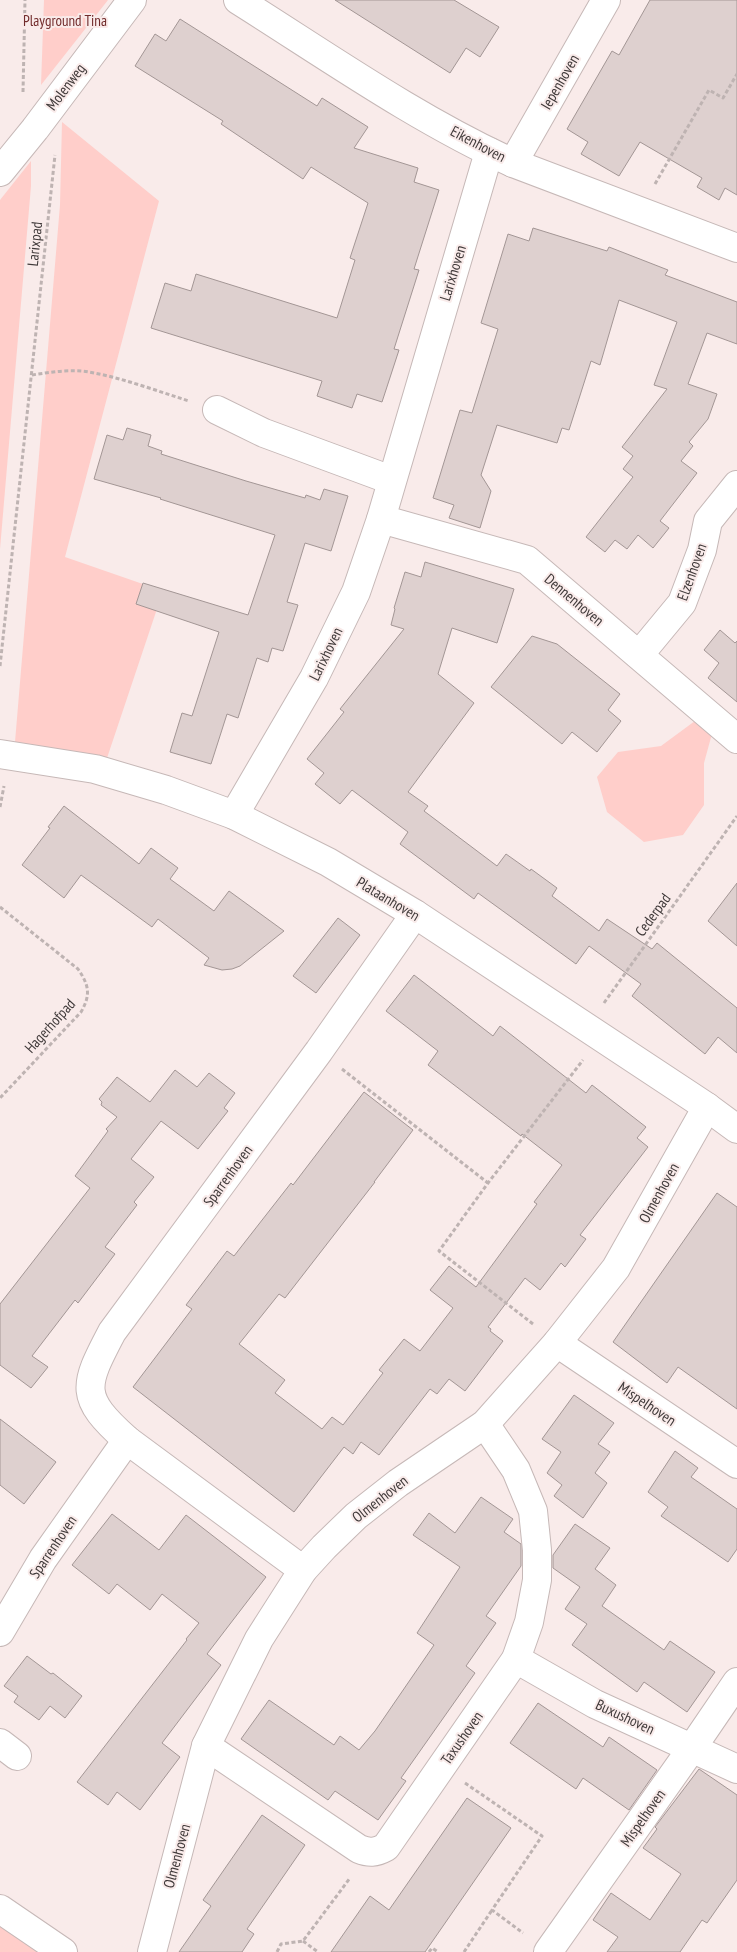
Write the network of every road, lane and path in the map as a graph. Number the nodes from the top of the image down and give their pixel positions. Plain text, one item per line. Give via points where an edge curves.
1 (25, 0) edge
2 (132, 0) edge
3 (238, 0) edge
4 (606, 0) edge
5 (737, 74) edge
6 (41, 121) junction
7 (489, 152) junction
8 (513, 163) junction
9 (0, 172) edge
10 (639, 211) junction
11 (737, 248) edge
12 (32, 374) junction
13 (217, 410) joint
14 (391, 480) junction
15 (737, 485) edge
16 (381, 519) junction
17 (639, 655) junction
18 (0, 666) edge
19 (737, 739) edge
20 (0, 754) edge
21 (234, 815) junction
22 (737, 816) edge
23 (0, 907) edge
24 (416, 914) junction
25 (594, 1032) junction
26 (319, 1051) junction
27 (0, 1098) edge
28 (707, 1107) junction
29 (737, 1129) edge
30 (488, 1183) junction
31 (557, 1343) junction
32 (485, 1424) junction
33 (127, 1440) junction
34 (737, 1464) edge
35 (303, 1570) junction
36 (0, 1632) edge
37 (516, 1659) junction
38 (737, 1682) edge
39 (206, 1746) junction
40 (692, 1748) junction
41 (442, 1767) junction
42 (737, 1769) edge
43 (368, 1853) junction
44 (0, 1908) edge
45 (492, 1910) junction
46 (303, 1941) junction
47 (548, 1951) edge
48 (63, 1952) edge
49 (152, 1952) edge
50 (276, 1952) edge
51 (318, 1952) edge
52 (429, 1952) edge
53 (438, 1952) edge
54 (464, 1952) edge

1 - 6 path, Larixpad via 23,108
2 - 6 street, Molenweg
3 - 7 street, Eikenhoven via 384,93
4 - 8 street, Iepenhoven
5 - 10 path via 723,98 709,90
6 - 9 street, Molenweg
6 - 12 path, Larixpad via 52,135 54,163
7 - 8 street, Eikenhoven
7 - 14 street, Larixhoven
8 - 10 street, Eikenhoven
10 - 11 street, Eikenhoven
12 - 13 path via 89,372
12 - 18 path, Larixpad
13 - 14 street via 264,433
14 - 16 street, Larixhoven
15 - 17 street, Elzenhoven via 708,521 702,550 682,603
16 - 17 street, Dennenhoven via 527,560
16 - 21 street, Larixhoven via 356,592 314,678
17 - 19 street, Dennenhoven
20 - 21 street, Plataanhoven via 95,769
21 - 24 street, Plataanhoven via 328,862
22 - 25 path, Cederpad
23 - 27 path, Hagerhofpad via 78,969 88,990 81,1012
24 - 25 street, Plataanhoven
24 - 26 street, Sparrenhoven
25 - 28 street, Plataanhoven
25 - 30 path, Cederpad
26 - 30 path
26 - 33 street, Sparrenhoven via 112,1332 96,1361 90,1376 90,1393 105,1420
28 - 29 street, Plataanhoven
28 - 31 street, Olmenhoven via 616,1268
30 - 31 path, Cederpad via 439,1250
31 - 32 street, Olmenhoven
31 - 34 street, Mispelhoven
32 - 35 street, Olmenhoven via 356,1516
32 - 37 street, Taxushoven via 516,1470 533,1511 537,1580 529,1622
33 - 35 street, Sparrenhoven
33 - 36 street, Sparrenhoven via 43,1559
35 - 39 street, Olmenhoven via 259,1639
37 - 40 street, Buxushoven via 595,1704
37 - 41 street, Taxushoven
38 - 40 street, Mispelhoven
39 - 43 street
39 - 49 street, Olmenhoven
40 - 42 street, Buxushoven
40 - 47 street, Mispelhoven
41 - 43 street, Taxushoven via 386,1847
41 - 45 path via 542,1836
43 - 46 path
44 - 48 street
45 - 47 path
45 - 54 path
46 - 50 path via 281,1944
46 - 51 path
52 - 53 path via 432,1948

